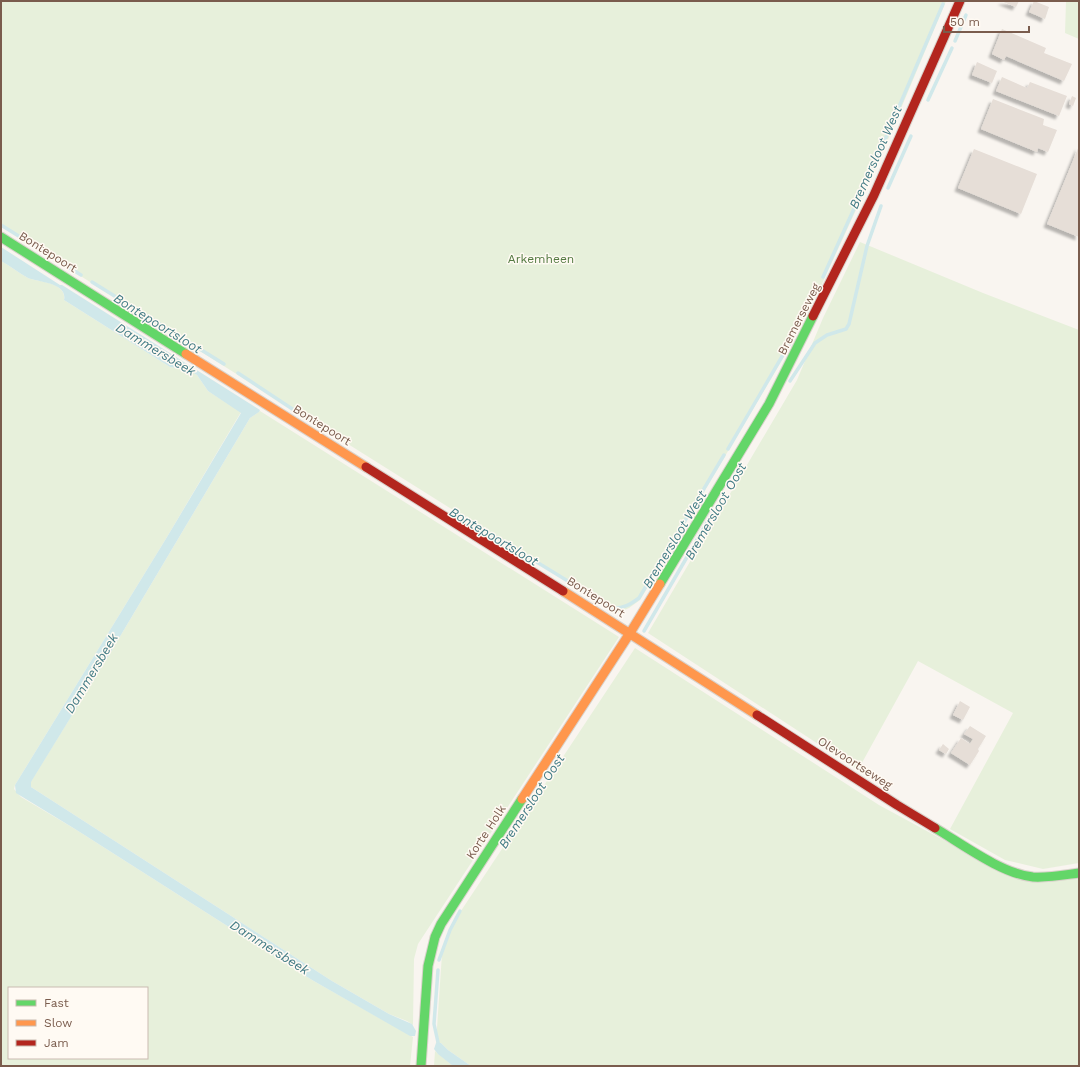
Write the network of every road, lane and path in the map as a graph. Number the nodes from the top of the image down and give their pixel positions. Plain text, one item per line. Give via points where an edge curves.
1 (960, 1) edge
2 (1, 237) edge
3 (630, 633) junction
4 (1079, 873) edge
5 (421, 1066) edge

1 - 3 street, Bremerseweg via 874,195 769,404
2 - 3 street, Bontepoort
3 - 4 street, Olevoortseweg via 897,805 995,864 1013,873 1033,877
3 - 5 street, Korte Holk via 441,924 428,966

